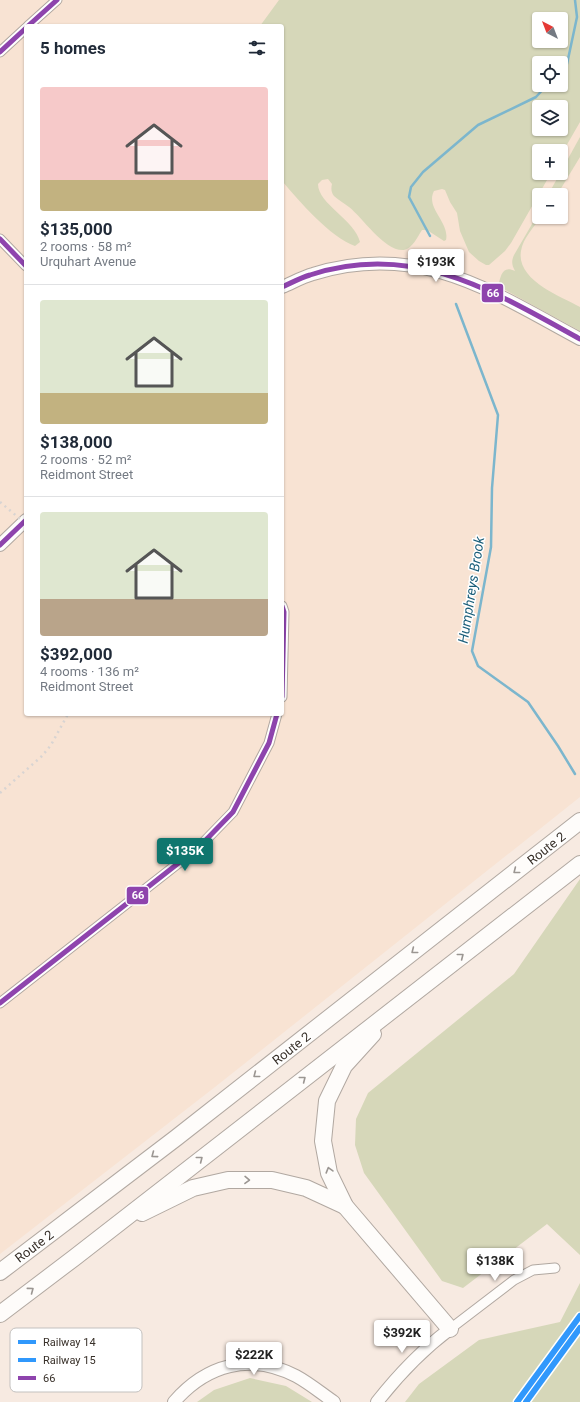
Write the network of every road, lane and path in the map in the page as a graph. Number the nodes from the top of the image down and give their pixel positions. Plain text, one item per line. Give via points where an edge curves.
1 (57, 0) edge
2 (30, 24) edge
3 (24, 30) edge
4 (0, 52) edge
5 (0, 239) edge
6 (24, 264) edge
7 (284, 286) edge
8 (580, 340) edge
9 (24, 522) edge
10 (0, 545) edge
11 (276, 716) edge
12 (580, 821) edge
13 (580, 864) edge
14 (439, 973) junction
15 (0, 1003) edge
16 (345, 1206) junction
17 (74, 1258) junction
18 (554, 1268) dead end
19 (0, 1272) edge
20 (0, 1314) edge
21 (450, 1329) junction
22 (174, 1402) edge
23 (334, 1402) edge
24 (377, 1402) edge

1 - 2 street
3 - 4 street
5 - 6 street
7 - 8 street via 312,274 347,266 386,262 421,266 492,291
9 - 10 street
11 - 15 street via 269,743 233,812 200,847
12 -> 19 highway, Route 2
14 -> 13 highway
16 -> 14 highway via 329,1173 323,1141 327,1101 344,1066 373,1034
17 -> 14 highway
17 -> 16 highway via 142,1213 193,1188 228,1180 272,1180 306,1188
16 - 21 highway
20 -> 17 highway
18 - 21 street via 533,1270 514,1280
21 - 24 street via 413,1360
22 - 23 street via 199,1378 223,1367 247,1363 270,1366 296,1376

